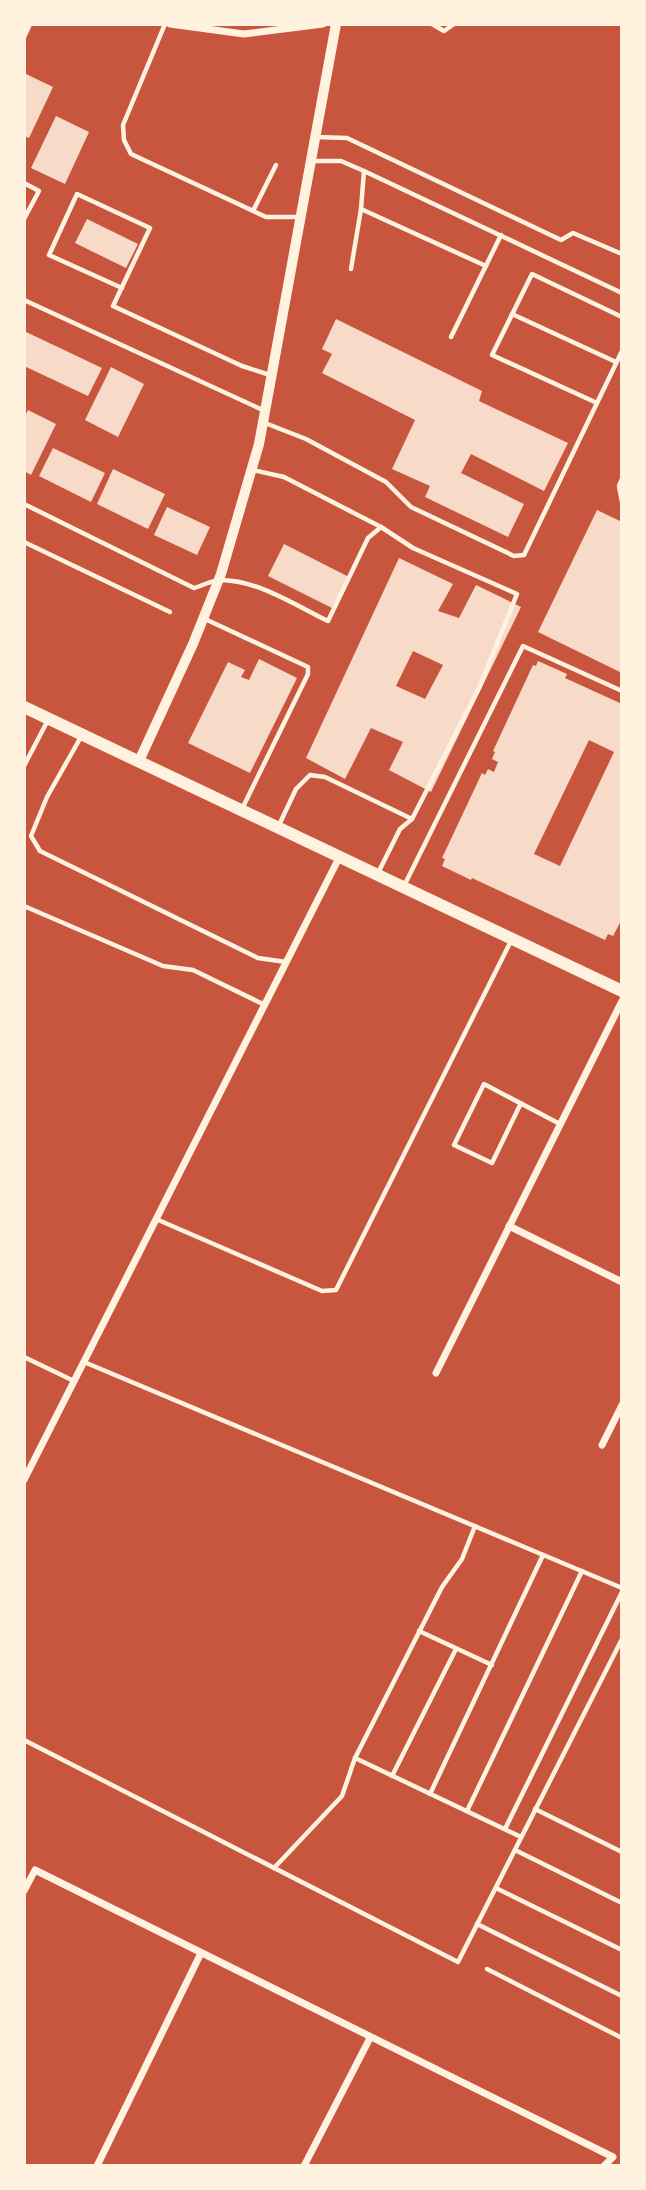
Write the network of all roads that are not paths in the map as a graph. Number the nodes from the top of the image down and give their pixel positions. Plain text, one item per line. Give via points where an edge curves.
1 (30, 24) edge
2 (168, 24) edge
3 (323, 24) edge
4 (336, 24) edge
5 (432, 24) edge
6 (454, 24) edge
7 (24, 37) edge
8 (316, 137) junction
9 (312, 161) junction
10 (276, 165) dead end
11 (364, 171) junction
12 (24, 183) edge
13 (361, 209) junction
14 (253, 211) junction
15 (302, 217) junction
16 (24, 219) edge
17 (501, 235) junction
18 (621, 254) edge
19 (486, 266) junction
20 (351, 269) dead end
21 (122, 288) junction
22 (621, 293) edge
23 (24, 300) edge
24 (512, 314) junction
25 (621, 317) edge
26 (451, 337) dead end
27 (621, 351) edge
28 (617, 362) junction
29 (273, 376) junction
30 (597, 403) junction
31 (265, 417) junction
32 (252, 470) junction
33 (621, 480) edge
34 (621, 502) edge
35 (24, 504) edge
36 (381, 527) junction
37 (24, 542) edge
38 (218, 580) junction
39 (170, 612) dead end
40 (203, 618) junction
41 (621, 691) edge
42 (24, 707) edge
43 (49, 718) junction
44 (82, 734) junction
45 (139, 761) junction
46 (24, 766) edge
47 (241, 809) junction
48 (412, 819) junction
49 (278, 827) junction
50 (340, 856) junction
51 (377, 874) junction
52 (404, 887) junction
53 (24, 906) edge
54 (512, 939) junction
55 (286, 962) junction
56 (621, 991) edge
57 (621, 1001) edge
58 (265, 1005) junction
59 (520, 1103) junction
60 (560, 1124) junction
61 (156, 1219) junction
62 (509, 1226) junction
63 (621, 1282) edge
64 (24, 1357) edge
65 (84, 1362) junction
66 (436, 1373) dead end
67 (74, 1381) junction
68 (621, 1405) edge
69 (602, 1445) dead end
70 (24, 1480) edge
71 (475, 1526) junction
72 (543, 1555) junction
73 (582, 1571) junction
74 (621, 1590) edge
75 (419, 1631) junction
76 (621, 1639) edge
77 (456, 1649) junction
78 (492, 1665) junction
79 (24, 1741) edge
80 (355, 1758) junction
81 (392, 1776) junction
82 (430, 1794) junction
83 (535, 1810) junction
84 (467, 1811) junction
85 (505, 1829) junction
86 (521, 1837) junction
87 (515, 1850) junction
88 (621, 1852) edge
89 (274, 1868) junction
90 (495, 1888) junction
91 (24, 1891) edge
92 (621, 1903) edge
93 (477, 1924) junction
94 (621, 1950) edge
95 (201, 1954) junction
96 (487, 1969) dead end
97 (621, 1996) edge
98 (370, 2038) junction
99 (621, 2038) edge
100 (97, 2165) edge
101 (304, 2165) edge
102 (604, 2165) edge

1 - 7 lane
2 - 3 street via 244,34
2 - 14 lane via 122,125 124,140 131,154
4 - 8 street
5 - 6 lane via 444,31
8 - 9 street
8 - 18 lane via 347,138 561,240 573,233
9 - 11 lane via 341,161
9 - 15 street
10 - 14 lane
11 - 13 lane
11 - 17 lane
12 - 16 lane via 39,191
13 - 19 lane
13 - 20 lane
14 - 15 lane via 266,217
15 - 29 street
17 - 19 lane
17 - 22 lane
19 - 26 lane
21 - 21 lane via 150,228 77,194 49,256
21 - 29 lane via 113,306
23 - 31 lane
24 - 25 lane via 532,274
24 - 28 lane
24 - 30 lane via 492,355
27 - 28 lane
28 - 30 lane
29 - 31 street
30 - 31 lane via 524,555 514,556 411,507 386,482
31 - 32 street
32 - 36 lane via 284,477
32 - 38 street
33 - 34 lane
35 - 38 lane via 194,588
36 - 38 lane via 368,538 328,621 265,590
36 - 48 lane via 414,548 517,594 480,686
37 - 39 lane
38 - 40 street
40 - 45 street
40 - 47 lane via 309,667
41 - 52 lane via 523,646
42 - 43 main road
43 - 44 main road
43 - 46 lane
44 - 45 main road
44 - 55 lane via 31,836 40,850 258,958
45 - 47 main road
47 - 49 main road
48 - 49 lane via 325,777 310,775 296,789
48 - 51 lane via 400,829
49 - 50 main road
50 - 51 main road
50 - 55 street
51 - 52 main road
52 - 54 main road
53 - 58 lane via 163,965 193,970
54 - 56 main road
54 - 61 lane via 336,1290 322,1291
55 - 58 street
57 - 60 street
58 - 61 street
59 - 59 lane via 492,1163 454,1145 484,1084
59 - 60 lane
60 - 62 street
61 - 65 street
62 - 63 street
62 - 66 street
64 - 67 lane
65 - 67 street
65 - 71 lane
67 - 70 street
68 - 69 street
71 - 72 lane
71 - 75 lane via 462,1559
72 - 73 lane
72 - 78 lane
73 - 74 lane
73 - 84 lane
74 - 85 lane
75 - 77 lane
75 - 80 lane
76 - 83 lane
77 - 78 lane
77 - 81 lane
78 - 82 lane
79 - 89 lane
80 - 81 lane
80 - 89 lane via 342,1796
81 - 82 lane
82 - 84 lane
83 - 86 lane
83 - 88 lane
84 - 85 lane
85 - 86 lane
86 - 87 lane
87 - 90 lane
87 - 92 lane
89 - 93 lane via 458,1962
90 - 93 lane
90 - 94 lane
91 - 95 street via 35,1870
93 - 97 lane
95 - 98 street
95 - 100 street
96 - 99 lane
98 - 101 street
98 - 102 street via 613,2157

